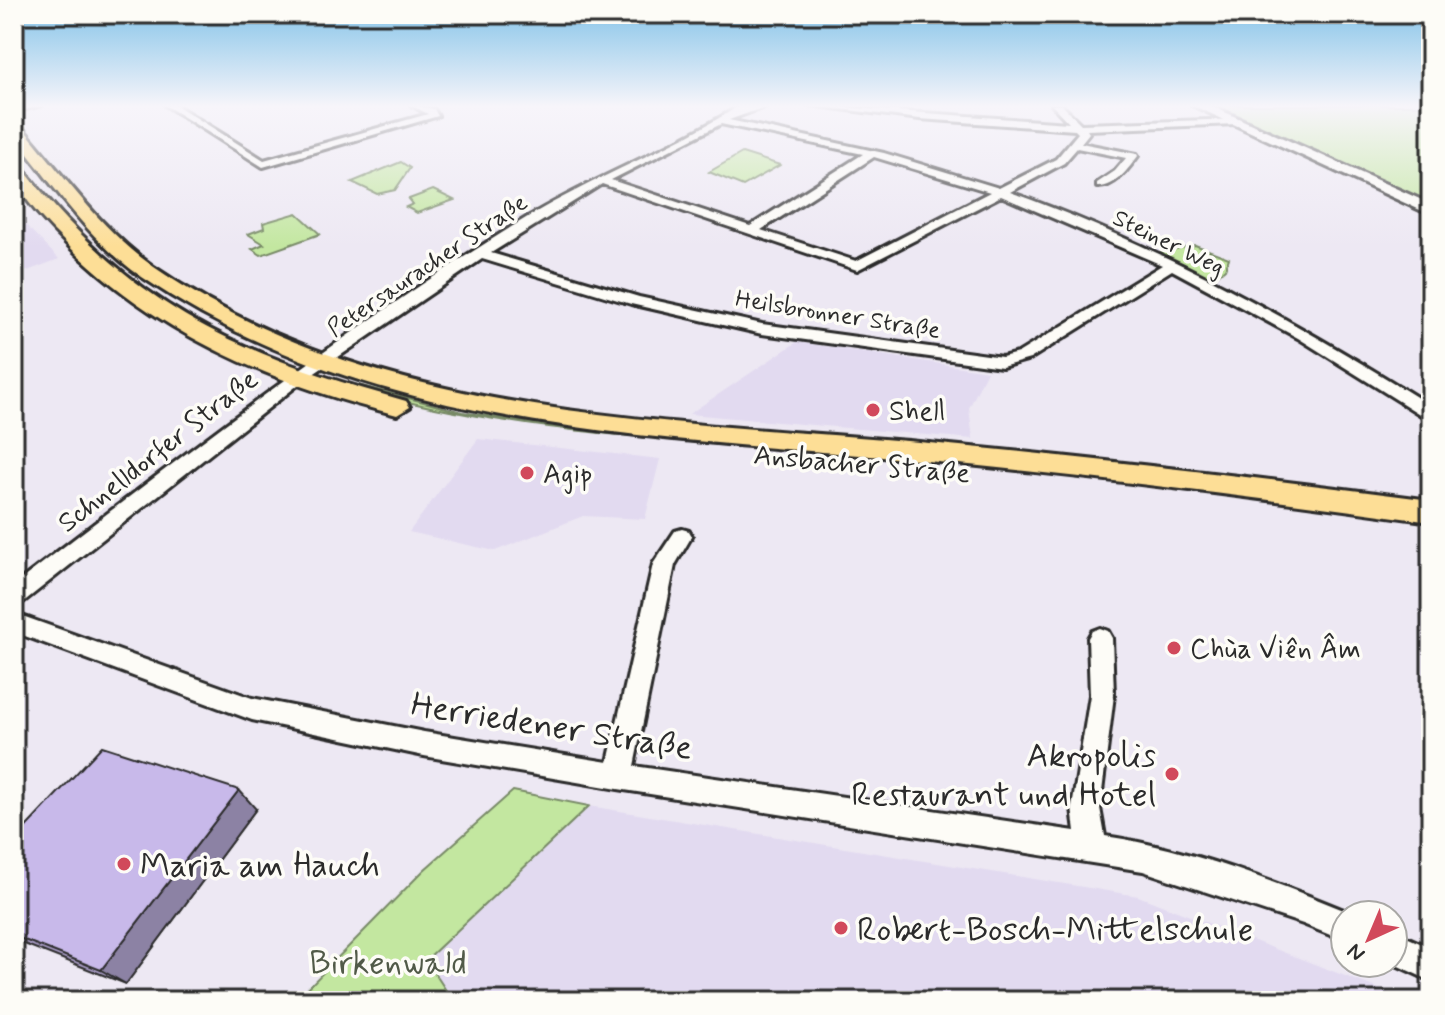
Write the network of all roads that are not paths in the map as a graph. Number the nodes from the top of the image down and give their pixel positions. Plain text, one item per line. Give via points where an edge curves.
1 (34, 152) edge
2 (245, 152) edge
3 (304, 152) edge
4 (657, 152) edge
5 (1069, 152) edge
6 (1115, 152) edge
7 (1305, 152) edge
8 (872, 153) joint
9 (14, 169) edge
10 (601, 180) junction
11 (1101, 185) dead end
12 (1002, 194) junction
13 (1431, 210) edge
14 (750, 231) junction
15 (482, 255) junction
16 (1169, 266) junction
17 (322, 361) junction
18 (297, 377) junction
19 (1427, 411) dead end
20 (1431, 511) edge
21 (1431, 529) edge
22 (682, 536) dead end
23 (14, 597) edge
24 (14, 622) edge
25 (1100, 638) dead end
26 (618, 776) junction
27 (1092, 846) junction
28 (1329, 919) edge
29 (1409, 955) edge
30 (1431, 965) edge

1 - 17 main road, Ansbacher Straße via 71,201 138,265 223,318
2 - 3 street via 263,164
4 - 10 street, Petersauracher Straße
5 - 12 street
6 - 11 street via 1133,156
7 - 13 main road
8 - 12 street, Steiner Weg
8 - 14 street
9 - 18 main road, Ansbacher Straße via 64,234 117,283 208,339
10 - 14 street
10 - 15 street, Petersauracher Straße
12 - 14 street via 857,266
12 - 16 street, Steiner Weg
15 - 16 street, Heilsbronner Straße via 624,298 762,329 1002,362 1024,356
15 - 17 street, Petersauracher Straße
16 - 19 street, Steiner Weg via 1313,341
17 - 18 street
17 - 20 main road, Ansbacher Straße via 429,394 576,420 1078,468
18 - 21 main road, Ansbacher Straße via 406,409 538,434 1049,480
18 - 23 street, Schnelldorfer Straße
22 - 26 street via 664,564
24 - 26 street, Herriedener Straße via 252,709
25 - 27 street via 1102,695 1086,808
26 - 27 street, Herriedener Straße
27 - 28 street, Herriedener Straße via 1143,856
29 - 30 street

